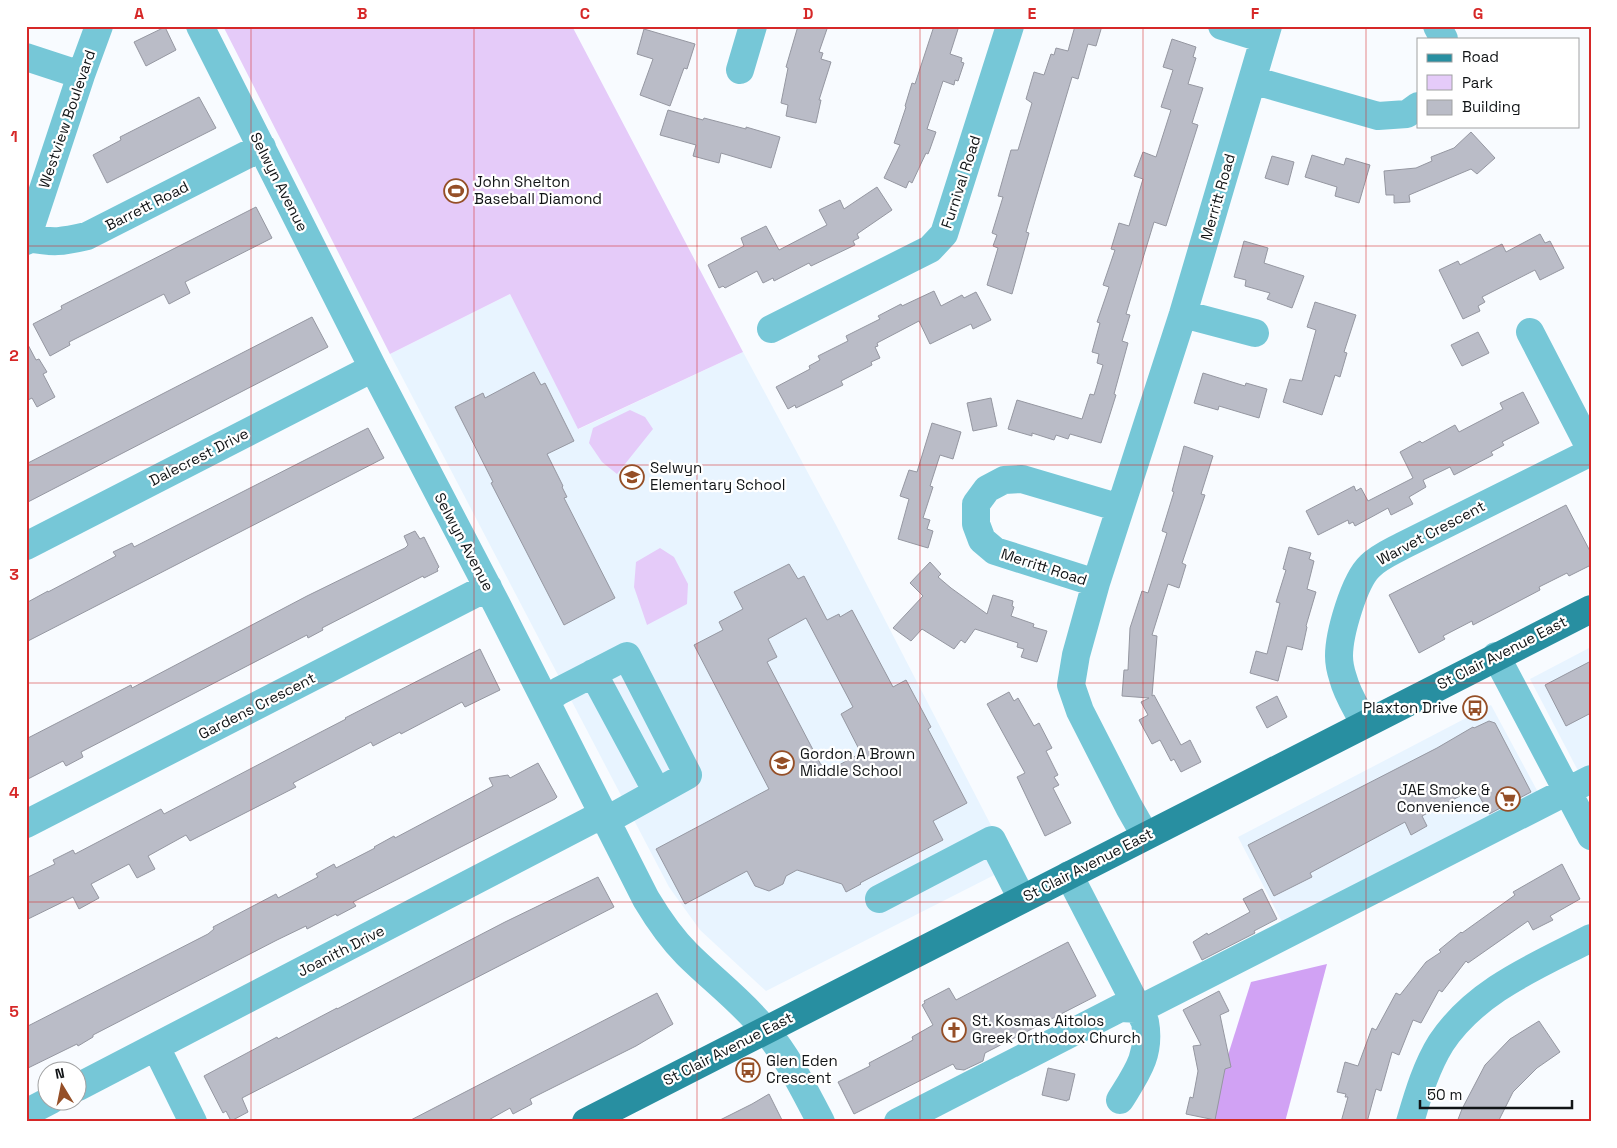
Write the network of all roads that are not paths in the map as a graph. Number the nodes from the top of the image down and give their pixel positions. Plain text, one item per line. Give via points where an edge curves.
1 (99, 26) edge
2 (200, 26) edge
3 (753, 26) edge
4 (1010, 26) edge
5 (1222, 26) edge
6 (1437, 26) edge
7 (1266, 32) edge
8 (1443, 38) edge
9 (26, 57) edge
10 (740, 70) dead end
11 (82, 75) junction
12 (1252, 80) junction
13 (1417, 107) edge
14 (262, 148) junction
15 (27, 239) edge
16 (1183, 314) junction
17 (771, 329) dead end
18 (1530, 332) dead end
19 (1255, 333) dead end
20 (372, 368) junction
21 (1591, 451) edge
22 (1120, 508) junction
23 (26, 546) edge
24 (1096, 583) junction
25 (488, 587) junction
26 (1591, 608) edge
27 (1496, 656) junction
28 (593, 673) junction
29 (546, 700) junction
30 (1364, 724) junction
31 (1591, 779) edge
32 (1567, 791) junction
33 (657, 792) junction
34 (605, 817) junction
35 (26, 824) edge
36 (1145, 835) junction
37 (1591, 836) edge
38 (1069, 875) junction
39 (879, 899) dead end
40 (1022, 899) junction
41 (1591, 938) edge
42 (1140, 1009) junction
43 (766, 1030) junction
44 (156, 1047) junction
45 (88, 1082) edge
46 (1120, 1100) dead end
47 (38, 1107) edge
48 (26, 1113) edge
49 (193, 1122) edge
50 (586, 1122) edge
51 (821, 1122) edge
52 (898, 1122) edge
53 (1410, 1122) edge

1 - 11 street, Westview Boulevard
2 - 14 street, Selwyn Avenue
3 - 10 street
4 - 17 street, Furnival Road via 944,234 930,249
5 - 7 street
6 - 8 street
7 - 12 street, Merritt Road
9 - 11 street
11 - 15 street, Westview Boulevard
12 - 13 street via 1378,116 1407,114
12 - 16 street, Merritt Road
14 - 15 street, Barrett Road via 87,236 62,242
14 - 20 street, Selwyn Avenue
16 - 19 street
16 - 22 street, Merritt Road
18 - 21 street
20 - 23 street, Dalecrest Drive
20 - 25 street, Selwyn Avenue
21 - 30 street, Warvet Crescent via 1402,546 1369,566 1353,593 1339,656 1343,680
22 - 24 street, Merritt Road
22 - 24 street, Merritt Road via 1022,479 1004,480 987,489 976,504 976,524 982,540 995,551
24 - 36 street, Merritt Road via 1071,686 1080,711
25 - 29 street, Selwyn Avenue
25 - 35 street, Gardens Crescent
26 - 27 main road, St Clair Avenue East
27 - 30 main road, St Clair Avenue East
27 - 32 street
28 - 29 street
28 - 33 street
28 - 33 street, Joanith Drive via 627,656 688,775
29 - 34 street, Selwyn Avenue
30 - 36 main road, St Clair Avenue East
31 - 32 street
32 - 37 street
32 - 42 street
33 - 34 street, Joanith Drive
34 - 43 street, Selwyn Avenue via 656,916 686,953
34 - 44 street, Joanith Drive
36 - 38 main road, St Clair Avenue East
38 - 40 main road, St Clair Avenue East
38 - 42 street
39 - 40 street via 992,840
40 - 43 main road, St Clair Avenue East
41 - 53 street via 1494,990 1467,1013 1433,1058 1420,1086
42 - 46 street via 1148,1035 1146,1053
42 - 52 street via 1120,1008
43 - 50 main road, St Clair Avenue East
43 - 51 street via 788,1060
44 - 45 street, Joanith Drive
44 - 49 street
47 - 48 street

